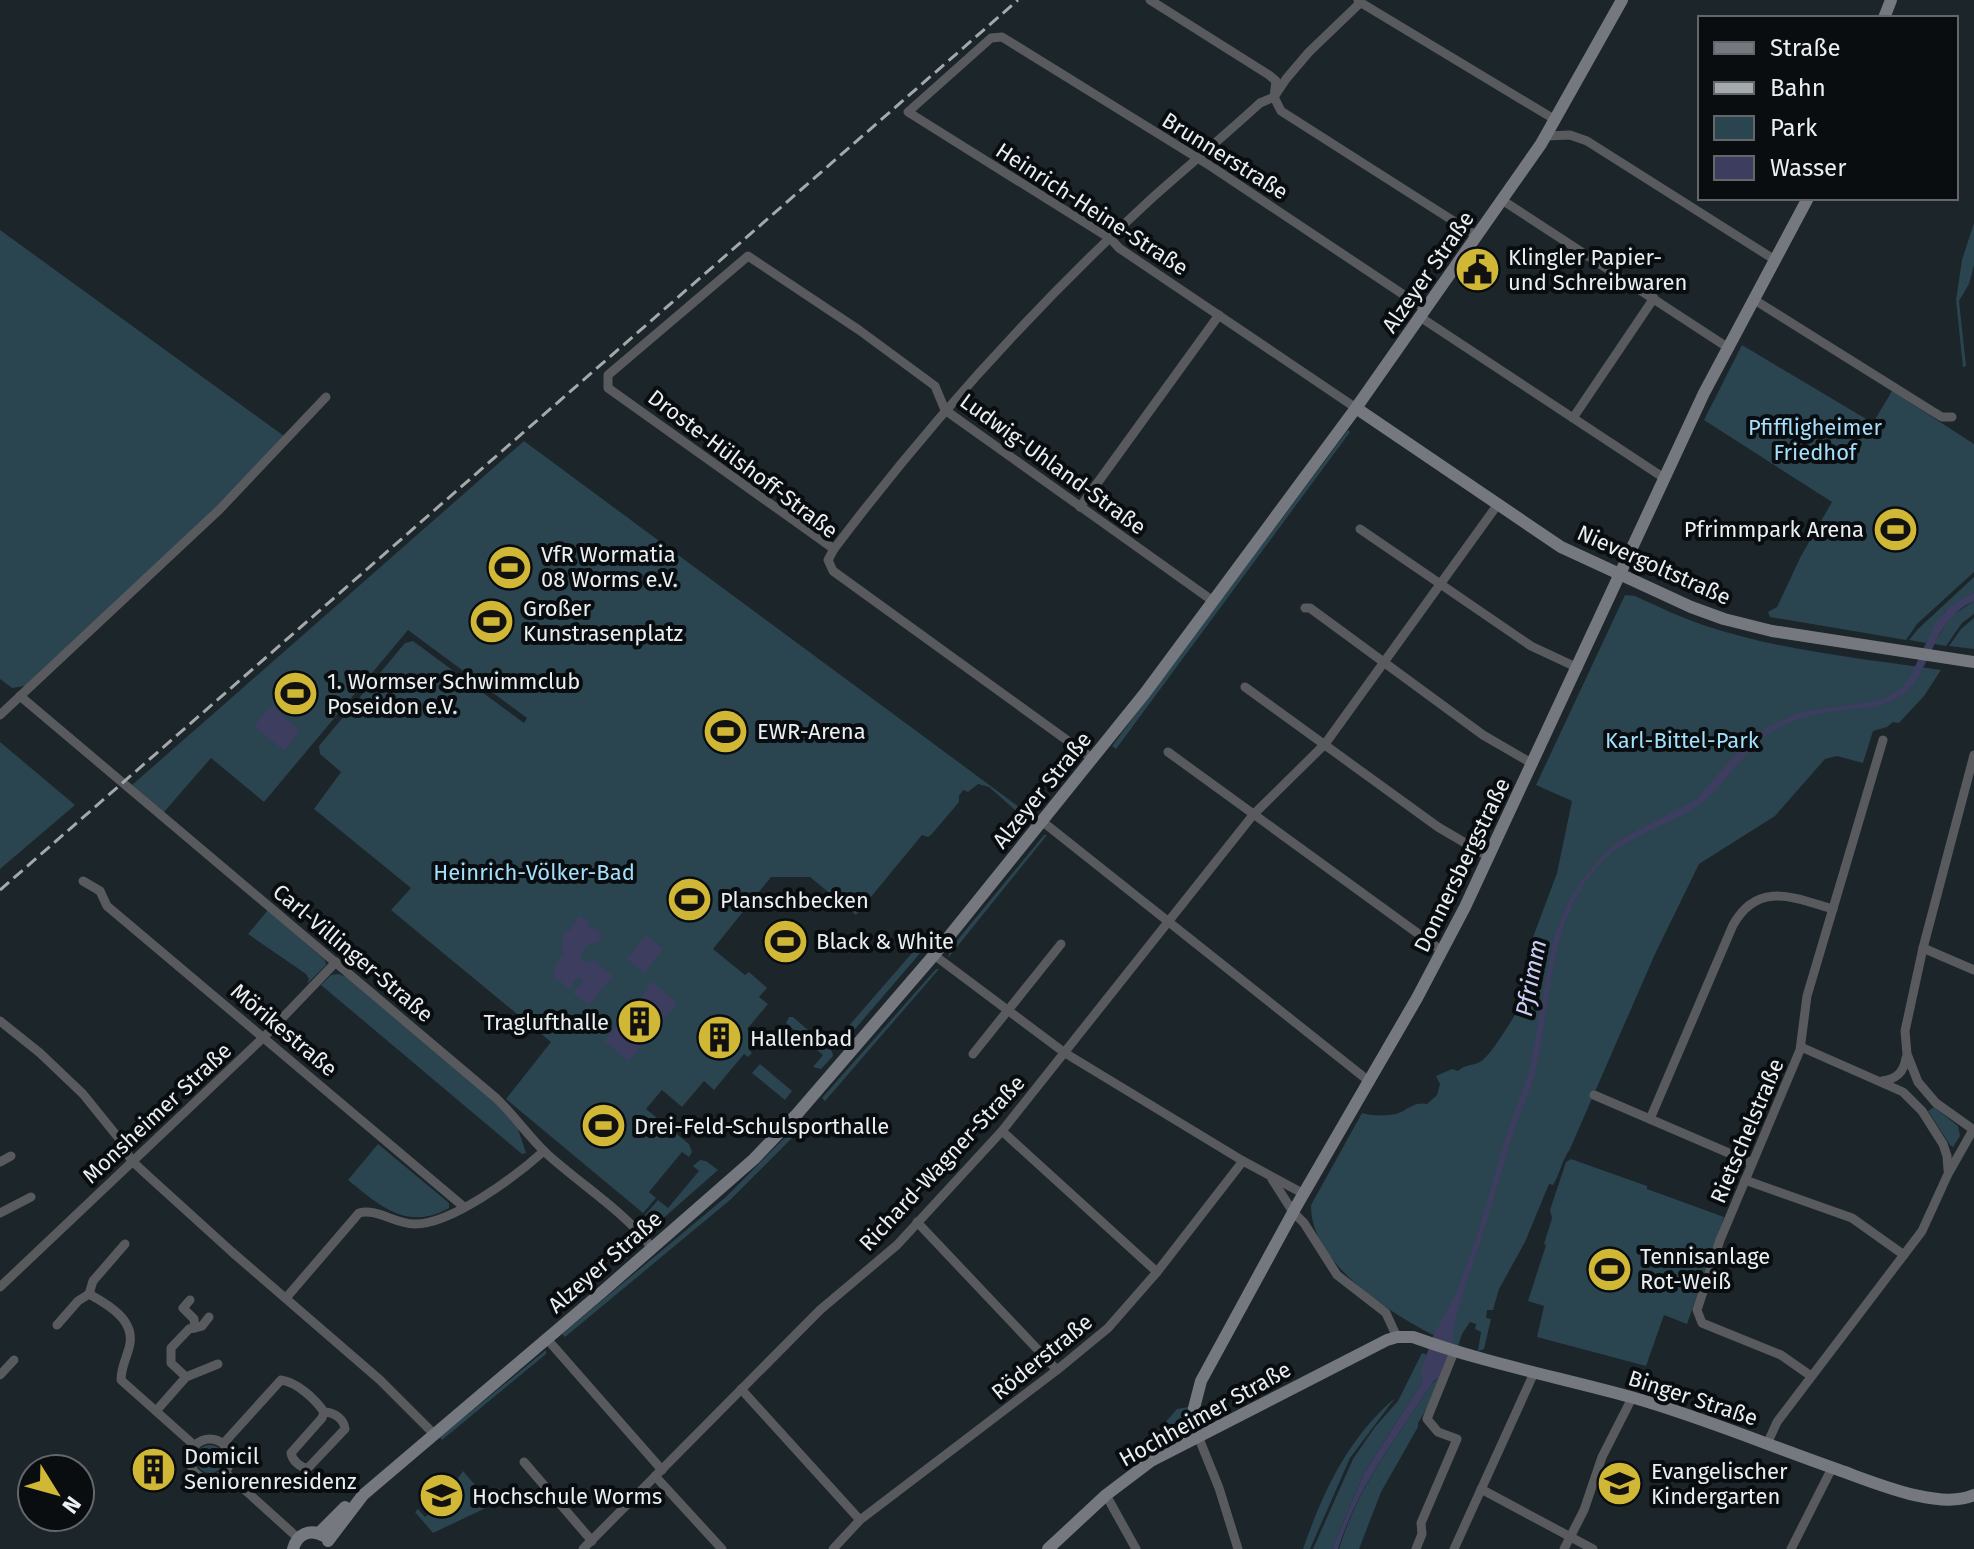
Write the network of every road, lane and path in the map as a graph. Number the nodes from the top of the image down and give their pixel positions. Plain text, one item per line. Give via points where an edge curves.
1 (1150, 0) edge
2 (1622, 0) edge
3 (1358, 2) edge
4 (1002, 37) joint
5 (1274, 97) junction
6 (1554, 119) junction
7 (1546, 136) junction
8 (1198, 160) junction
9 (1502, 200) junction
10 (1807, 200) edge
11 (1477, 236) junction
12 (1111, 239) junction
13 (1775, 260) junction
14 (1654, 298) junction
15 (1753, 299) junction
16 (691, 306) joint
17 (1423, 313) junction
18 (1219, 315) junction
19 (1727, 347) junction
20 (326, 397) dead end
21 (1356, 408) junction
22 (945, 410) junction
23 (1952, 417) dead end
24 (1573, 418) junction
25 (1664, 478) junction
26 (1498, 504) junction
27 (1080, 507) junction
28 (1360, 529) dead end
29 (834, 549) junction
30 (1620, 576) junction
31 (1441, 585) junction
32 (1213, 601) junction
33 (1305, 608) dead end
34 (1974, 662) edge
35 (1386, 663) junction
36 (1578, 668) junction
37 (1245, 687) dead end
38 (20, 696) junction
39 (0, 715) edge
40 (1883, 740) dead end
41 (1325, 744) junction
42 (1168, 752) dead end
43 (1974, 755) edge
44 (1093, 759) junction
45 (1533, 764) junction
46 (1253, 815) junction
47 (1043, 822) junction
48 (1489, 857) junction
49 (83, 881) dead end
50 (1833, 909) junction
51 (1170, 922) junction
52 (1061, 944) dead end
53 (1923, 948) junction
54 (1442, 951) junction
55 (934, 955) junction
56 (336, 962) junction
57 (1974, 970) edge
58 (1007, 1012) junction
59 (0, 1021) edge
60 (265, 1036) junction
61 (1801, 1047) junction
62 (1065, 1053) junction
63 (973, 1054) dead end
64 (1907, 1054) junction
65 (1882, 1081) junction
66 (1370, 1082) junction
67 (1594, 1095) dead end
68 (1650, 1119) junction
69 (1973, 1130) edge
70 (1002, 1131) junction
71 (544, 1151) junction
72 (11, 1156) dead end
73 (131, 1160) junction
74 (1243, 1161) junction
75 (0, 1162) edge
76 (1752, 1163) junction
77 (1948, 1174) junction
78 (1268, 1175) junction
79 (1745, 1180) junction
80 (1304, 1194) junction
81 (31, 1197) dead end
82 (464, 1207) junction
83 (1293, 1212) junction
84 (0, 1213) edge
85 (917, 1222) junction
86 (125, 1244) dead end
87 (652, 1248) junction
88 (1904, 1255) junction
89 (1157, 1272) junction
90 (0, 1287) edge
91 (89, 1294) junction
92 (286, 1298) junction
93 (190, 1300) dead end
94 (209, 1317) dead end
95 (57, 1325) dead end
96 (195, 1328) junction
97 (1397, 1337) junction
98 (547, 1339) junction
99 (1454, 1352) junction
100 (14, 1360) dead end
101 (218, 1364) dead end
102 (1057, 1370) junction
103 (1534, 1373) junction
104 (0, 1375) edge
105 (1811, 1376) junction
106 (186, 1377) junction
107 (741, 1389) junction
108 (1632, 1398) junction
109 (156, 1411) junction
110 (324, 1412) junction
111 (435, 1435) junction
112 (1198, 1436) junction
113 (223, 1444) junction
114 (1767, 1444) junction
115 (194, 1445) junction
116 (524, 1462) dead end
117 (1832, 1468) junction
118 (225, 1472) junction
119 (658, 1473) junction
120 (1481, 1489) junction
121 (1106, 1495) junction
122 (1974, 1495) edge
123 (860, 1520) junction
124 (1570, 1537) junction
125 (326, 1541) edge
126 (592, 1541) junction
127 (296, 1544) edge
128 (583, 1549) edge
129 (722, 1549) edge
130 (833, 1549) edge
131 (1048, 1549) edge
132 (1136, 1549) edge
133 (1238, 1549) edge
134 (1416, 1549) edge
135 (1454, 1549) edge
136 (1564, 1549) edge
137 (1593, 1549) edge
138 (1791, 1549) edge

1 - 5 street via 1269,75 1276,81
2 - 6 street, Alzeyer Straße
3 - 5 street
3 - 6 street
4 - 8 street, Brunnerstraße
4 - 12 street, Heinrich-Heine-Straße via 991,38 908,112
5 - 8 street via 1260,103
5 - 11 street via 1281,111
6 - 7 street, Alzeyer Straße
7 - 9 street, Alzeyer Straße
7 - 13 street via 1587,141
8 - 12 street
8 - 17 street, Brunnerstraße
9 - 11 street, Alzeyer Straße
9 - 14 street
10 - 13 street, Donnersbergstraße
11 - 17 street, Alzeyer Straße
12 - 18 street, Heinrich-Heine-Straße
12 - 22 street
13 - 15 street, Donnersbergstraße
14 - 19 street
14 - 24 street
15 - 19 street, Donnersbergstraße
15 - 23 street via 1942,417
16 - 22 street, Ludwig-Uhland-Straße via 748,256 935,386
16 - 29 street, Droste-Hülshoff-Straße via 611,372 608,388
17 - 21 street, Alzeyer Straße
17 - 24 street, Brunnerstraße
18 - 21 street, Heinrich-Heine-Straße
18 - 27 street
19 - 25 street, Donnersbergstraße
20 - 38 street via 227,503
21 - 26 street, Nievergoltstraße
21 - 32 street, Alzeyer Straße
22 - 27 street, Ludwig-Uhland-Straße
22 - 29 street
24 - 25 street, Brunnerstraße
25 - 30 street, Donnersbergstraße
26 - 30 street, Nievergoltstraße via 1561,547
26 - 31 street, Richard-Wagner-Straße
27 - 32 street, Ludwig-Uhland-Straße
28 - 31 street
29 - 44 street, Droste-Hülshoff-Straße via 828,560 833,571
30 - 34 street, Nievergoltstraße via 1742,624
30 - 36 street, Donnersbergstraße
31 - 35 street, Richard-Wagner-Straße
31 - 36 street via 1531,646
32 - 44 street, Alzeyer Straße
33 - 35 street
35 - 41 street, Richard-Wagner-Straße
35 - 45 street via 1483,735
36 - 45 street, Donnersbergstraße
37 - 41 street
38 - 39 street
38 - 56 street, Carl-Villinger-Straße
40 - 50 street, Rietschelstraße
41 - 46 street, Richard-Wagner-Straße
41 - 48 street via 1438,827
42 - 46 street
43 - 53 street
44 - 47 street, Alzeyer Straße
45 - 48 street, Donnersbergstraße
46 - 51 street, Richard-Wagner-Straße
46 - 54 street
47 - 51 street
47 - 55 street, Alzeyer Straße
48 - 54 street, Donnersbergstraße
49 - 60 street, Mörikestraße
50 - 61 street, Rietschelstraße via 1807,996
50 - 68 street via 1777,894 1743,910
51 - 62 street, Richard-Wagner-Straße
51 - 66 street
52 - 58 street
53 - 57 street
53 - 64 street via 1907,1017
54 - 66 street, Donnersbergstraße
55 - 58 street
55 - 87 street, Alzeyer Straße via 754,1159
56 - 60 street, Monsheimer Straße
56 - 71 street, Carl-Villinger-Straße via 496,1098
58 - 62 street
58 - 63 street
59 - 73 street via 83,1094
60 - 73 street, Monsheimer Straße
60 - 82 street, Mörikestraße
61 - 65 street
61 - 76 street, Rietschelstraße
62 - 70 street, Richard-Wagner-Straße
62 - 74 street
64 - 65 street via 1902,1072
64 - 69 street via 1926,1093
65 - 77 street via 1922,1111 1947,1156
66 - 80 street, Donnersbergstraße
67 - 68 street
68 - 76 street
69 - 77 street
70 - 85 street, Richard-Wagner-Straße
70 - 89 street
71 - 82 street
71 - 87 street, Carl-Villinger-Straße via 634,1226
72 - 75 street
73 - 90 street, Monsheimer Straße
73 - 92 street
74 - 78 street
74 - 89 street, Röderstraße
76 - 79 street, Rietschelstraße
77 - 88 street via 1922,1231
78 - 80 street
78 - 83 street
79 - 88 street via 1852,1218
79 - 105 street, Rietschelstraße via 1697,1315 1707,1326 1781,1355
80 - 83 street, Donnersbergstraße
81 - 84 street
82 - 92 street via 442,1220 419,1224 359,1213
83 - 97 street via 1337,1275 1386,1313
83 - 112 street, Donnersbergstraße via 1196,1392 1193,1418
85 - 102 street
85 - 107 street, Richard-Wagner-Straße
86 - 91 street via 93,1281
87 - 98 street, Alzeyer Straße
88 - 105 street
89 - 102 street, Röderstraße via 1108,1328
91 - 95 street
91 - 109 street via 129,1327 121,1380
92 - 111 street
93 - 96 street via 183,1308
94 - 96 street
96 - 106 street via 171,1348 171,1363
97 - 99 street, Binger Straße via 1413,1337
97 - 112 street, Hochheimer Straße
98 - 111 street, Alzeyer Straße
98 - 119 street
99 - 103 street, Binger Straße
99 - 134 street via 1427,1419 1438,1432 1457,1439 1421,1523
100 - 104 street
101 - 106 street
102 - 123 street, Röderstraße
103 - 108 street, Binger Straße
103 - 120 street
105 - 114 street
106 - 109 street
107 - 119 street, Richard-Wagner-Straße
107 - 123 street
108 - 114 street, Binger Straße
108 - 124 street
109 - 115 street
110 - 110 street via 291,1453 303,1468 345,1429 337,1416
110 - 113 street via 299,1388 281,1380
111 - 125 street, Alzeyer Straße via 341,1510
112 - 121 street, Hochheimer Straße via 1151,1461
112 - 133 street
113 - 115 street via 211,1439
113 - 118 street via 230,1459
114 - 117 street, Binger Straße
115 - 118 street via 189,1458 197,1475 209,1479
116 - 126 street
117 - 122 street, Binger Straße via 1929,1497 1955,1500
117 - 138 street
118 - 127 street
119 - 126 street, Richard-Wagner-Straße
119 - 129 street
120 - 124 street
120 - 135 street
121 - 131 street, Hochheimer Straße
121 - 132 street
123 - 130 street, Röderstraße
124 - 136 street
124 - 137 street
125 - 127 street, Alzeyer Straße via 309,1532
126 - 128 street, Richard-Wagner-Straße

